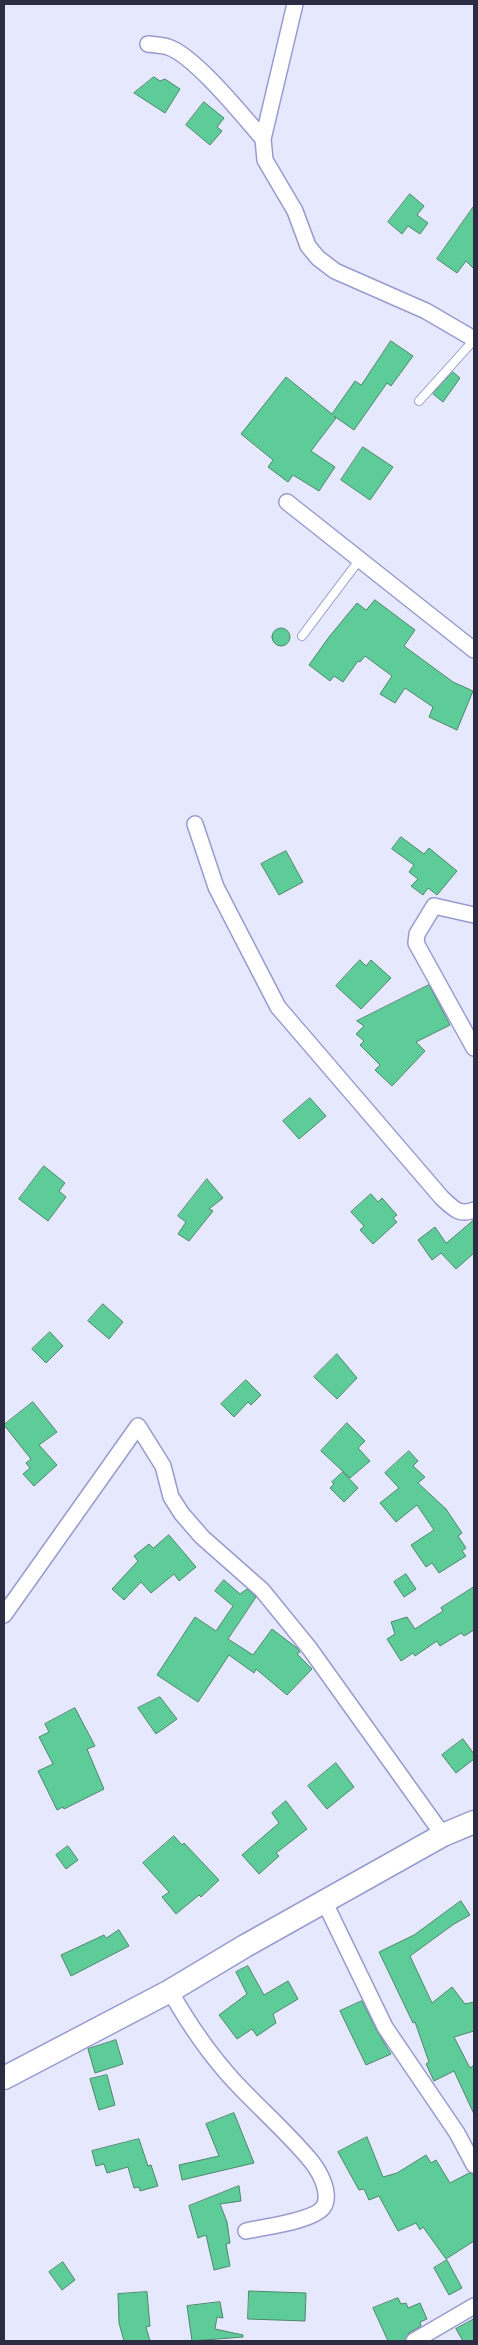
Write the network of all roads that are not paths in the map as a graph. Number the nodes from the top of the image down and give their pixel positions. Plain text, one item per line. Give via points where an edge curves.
1 (295, 4) edge
2 (148, 44) dead end
3 (263, 139) junction
4 (474, 339) edge
5 (419, 401) dead end
6 (287, 502) dead end
7 (360, 560) junction
8 (302, 636) dead end
9 (474, 650) edge
10 (195, 824) dead end
11 (474, 915) edge
12 (474, 1048) edge
13 (474, 1210) edge
14 (4, 1615) edge
15 (474, 1822) edge
16 (443, 1835) junction
17 (325, 1903) junction
18 (170, 1991) junction
19 (4, 2078) edge
20 (474, 2165) edge
21 (246, 2231) dead end
22 (474, 2306) edge
23 (414, 2341) edge

1 - 3 street
2 - 3 street via 168,47 182,55 222,92
3 - 4 street via 265,160 295,211 308,246 318,258 335,271 426,311
4 - 5 lane
6 - 7 street
7 - 8 lane
7 - 9 street
10 - 13 street via 216,887 278,1007 442,1198 459,1213
11 - 12 street via 434,906 417,934 416,943
14 - 16 street via 138,1426 163,1466 171,1497 182,1514 202,1537 262,1590 310,1649
15 - 16 street
16 - 17 street
17 - 18 street
17 - 20 street via 385,2027 457,2133
18 - 19 street
18 - 21 street via 181,2012 232,2079 312,2162 324,2185 327,2199 323,2208 311,2216
22 - 23 street

